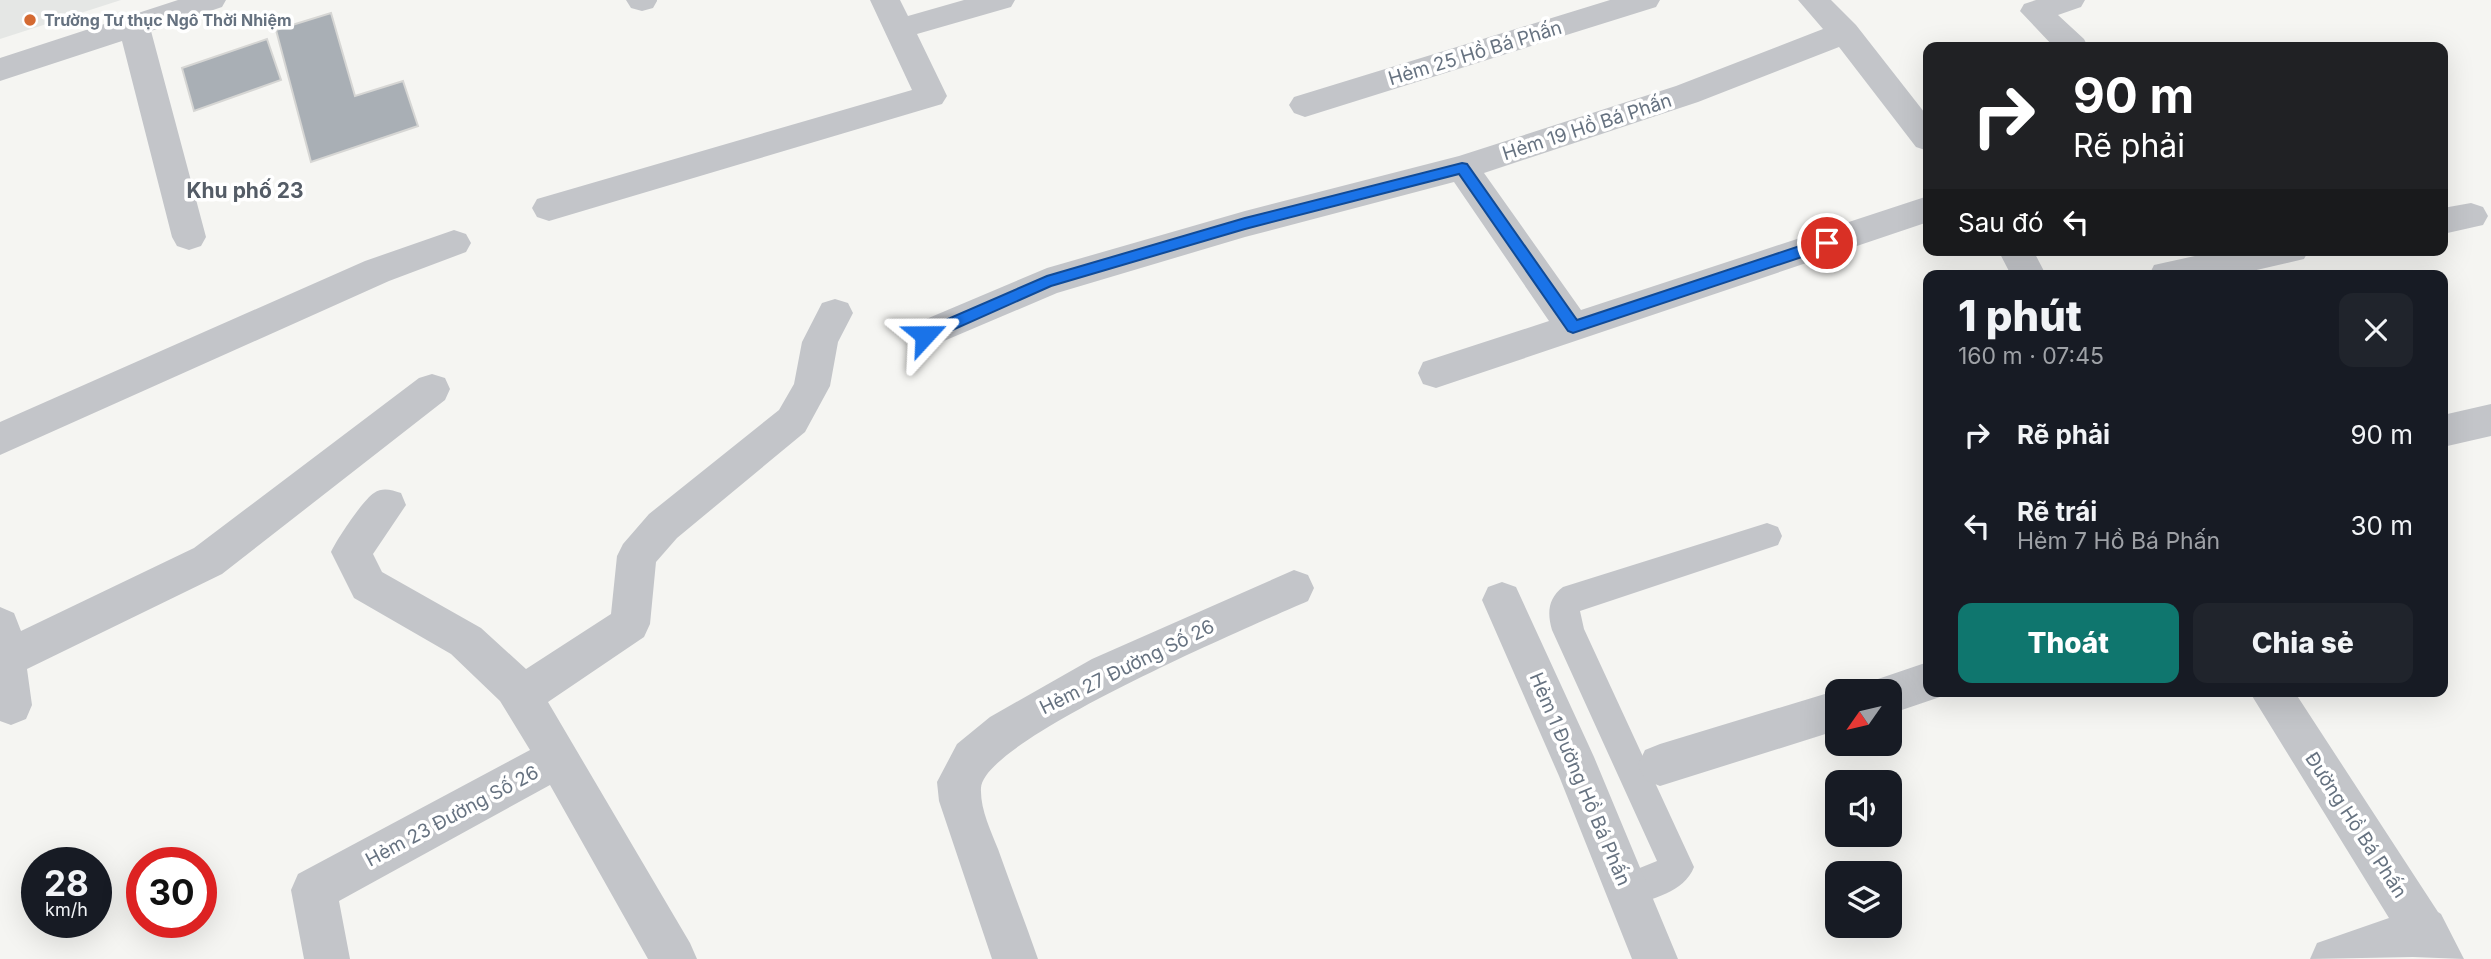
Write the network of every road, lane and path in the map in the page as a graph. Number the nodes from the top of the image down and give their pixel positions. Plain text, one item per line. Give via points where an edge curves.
1 (211, 0) edge
2 (885, 0) edge
3 (1000, 0) edge
4 (1645, 0) edge
5 (1813, 0) edge
6 (2070, 0) edge
7 (134, 26) junction
8 (899, 29) junction
9 (1845, 33) junction
10 (2068, 42) edge
11 (0, 71) edge
12 (1305, 105) dead end
13 (1923, 133) edge
14 (1462, 168) junction
15 (549, 208) dead end
16 (1923, 211) edge
17 (189, 237) dead end
18 (454, 243) dead end
19 (2262, 256) edge
20 (2191, 270) edge
21 (835, 313) dead end
22 (1573, 327) junction
23 (925, 335) dead end
24 (1436, 373) dead end
25 (432, 388) dead end
26 (2491, 420) edge
27 (2448, 430) edge
28 (0, 439) edge
29 (387, 505) dead end
30 (1767, 536) dead end
31 (1294, 588) dead end
32 (1502, 600) dead end
33 (2, 643) edge
34 (1923, 684) edge
35 (1902, 690) edge
36 (520, 697) junction
37 (2274, 697) edge
38 (11, 705) dead end
39 (1825, 714) edge
40 (558, 758) junction
41 (1660, 765) dead end
42 (1627, 890) junction
43 (2433, 944) edge
44 (327, 959) edge
45 (674, 959) edge
46 (1015, 959) edge
47 (1655, 959) edge
48 (2333, 959) edge

1 - 7 street
2 - 8 street
3 - 8 street
4 - 12 street, Hẻm 25 Hồ Bá Phấn
5 - 9 street
6 - 10 street via 2035,11
7 - 11 street
7 - 17 street
8 - 15 street via 931,96
9 - 13 street
9 - 14 street, Hẻm 19 Hồ Bá Phấn via 1687,94
14 - 22 street
14 - 23 street, Hẻm 19 Hồ Bá Phấn via 1047,282
16 - 22 street
18 - 28 street via 377,271
19 - 20 street
21 - 36 street via 820,342 812,386 792,421 663,526 637,556 630,624
22 - 24 street
25 - 33 street via 208,561
26 - 27 street
29 - 36 street via 351,552 369,585 466,641
30 - 42 lane via 1574,597 1565,604 1568,629 1676,867
31 - 46 street, Hẻm 27 Đường Số 26 via 1033,712 965,765 959,779 964,814
32 - 42 street, Hẻm 1 Đường Hồ Bá Phấn
33 - 38 street
34 - 35 street
36 - 40 street
37 - 43 street, Đường Hồ Bá Phấn
39 - 41 street
40 - 44 street, Hẻm 23 Đường Số 26 via 314,890
40 - 45 street, Hẻm 23 Đường Số 26
42 - 47 street, Hẻm 1 Đường Hồ Bá Phấn
43 - 48 street

